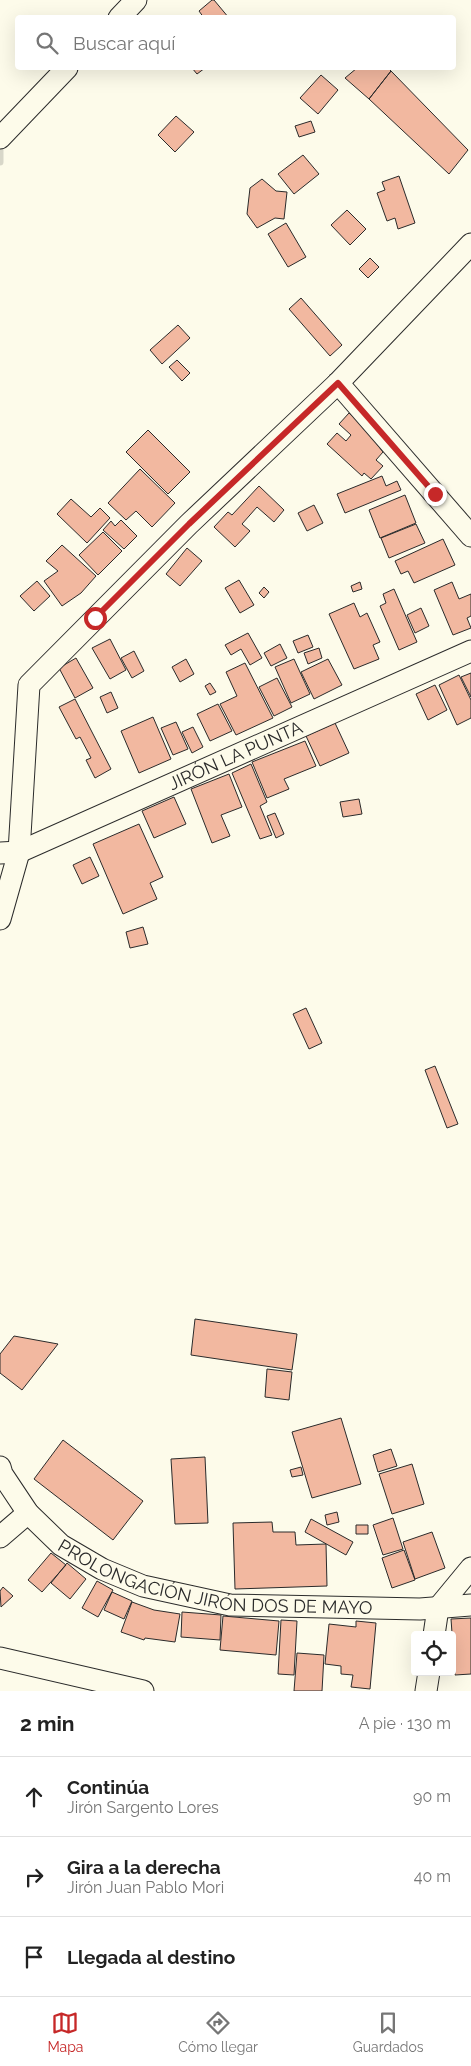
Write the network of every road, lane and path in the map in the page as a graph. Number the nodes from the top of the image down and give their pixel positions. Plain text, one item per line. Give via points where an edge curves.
1 (136, 0) edge
2 (121, 15) edge
3 (65, 70) edge
4 (0, 138) edge
5 (471, 244) edge
6 (338, 383) junction
7 (471, 536) edge
8 (471, 651) edge
9 (10, 853) edge
10 (0, 919) edge
11 (0, 1467) edge
12 (28, 1513) junction
13 (0, 1537) edge
14 (471, 1568) edge
15 (471, 1605) edge
16 (438, 1608) junction
17 (435, 1631) edge
18 (0, 1658) edge
19 (428, 1676) edge
20 (143, 1691) edge
21 (426, 1691) edge

1 - 2 street
3 - 4 street
5 - 6 street
6 - 7 street
6 - 9 street via 189,524 28,686
8 - 9 street, JIRÓN LA PUNTA
9 - 10 street
11 - 12 street, PROLONGACIÓN JIRÓN DOS DE MAYO
12 - 13 street
12 - 16 street, PROLONGACIÓN JIRÓN DOS DE MAYO via 61,1545 102,1569 143,1586 230,1605
14 - 16 street
15 - 16 street, PROLONGACIÓN JIRÓN DOS DE MAYO
16 - 17 street
18 - 20 street
19 - 21 street

